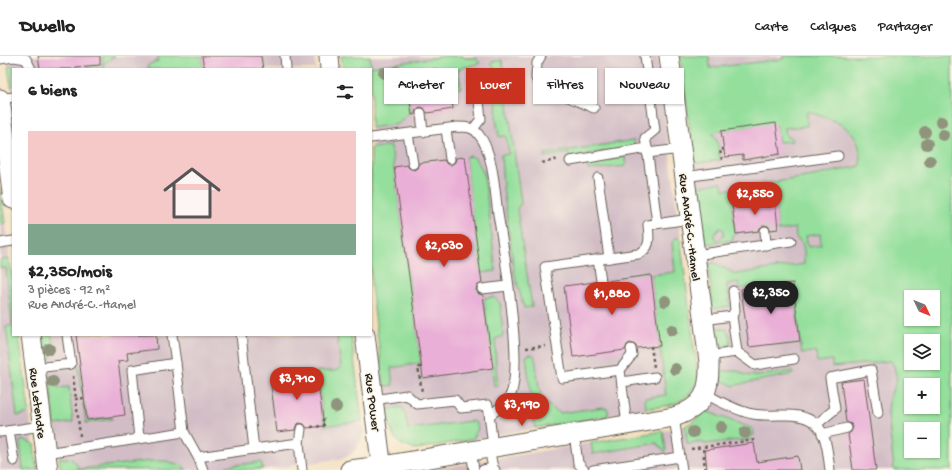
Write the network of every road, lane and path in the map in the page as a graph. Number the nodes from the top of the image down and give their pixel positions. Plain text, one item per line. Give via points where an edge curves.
1 (285, 56) edge
2 (329, 56) edge
3 (541, 56) edge
4 (645, 56) edge
5 (668, 56) edge
6 (0, 59) edge
7 (39, 63) dead end
8 (30, 66) edge
9 (286, 68) edge
10 (330, 68) edge
11 (12, 97) edge
12 (0, 99) edge
13 (479, 104) edge
14 (594, 108) dead end
15 (421, 114) dead end
16 (446, 129) junction
17 (473, 129) junction
18 (423, 132) junction
19 (408, 134) junction
20 (372, 138) edge
21 (3, 145) edge
22 (681, 149) junction
23 (724, 149) dead end
24 (647, 151) junction
25 (838, 156) dead end
26 (450, 159) dead end
27 (722, 160) dead end
28 (566, 162) joint
29 (542, 163) dead end
30 (413, 164) dead end
31 (11, 174) edge
32 (684, 177) junction
33 (598, 178) dead end
34 (12, 186) edge
35 (690, 219) junction
36 (657, 224) junction
37 (765, 230) dead end
38 (12, 241) edge
39 (791, 241) dead end
40 (0, 243) edge
41 (766, 245) junction
42 (695, 255) junction
43 (609, 258) junction
44 (598, 259) junction
45 (601, 281) dead end
46 (508, 286) junction
47 (482, 289) dead end
48 (733, 291) dead end
49 (732, 316) junction
50 (703, 320) junction
51 (31, 336) edge
52 (67, 336) edge
53 (172, 336) edge
54 (241, 336) edge
55 (365, 336) edge
56 (557, 344) junction
57 (651, 346) dead end
58 (631, 349) dead end
59 (514, 350) junction
60 (737, 352) junction
61 (708, 356) junction
62 (794, 359) dead end
63 (176, 363) junction
64 (421, 367) dead end
65 (35, 368) junction
66 (620, 370) junction
67 (655, 377) joint
68 (420, 378) dead end
69 (622, 382) junction
70 (75, 386) dead end
71 (704, 396) junction
72 (84, 398) dead end
73 (76, 399) junction
74 (373, 400) junction
75 (878, 413) dead end
76 (490, 415) junction
77 (323, 417) dead end
78 (674, 417) junction
79 (78, 422) dead end
80 (817, 424) junction
81 (627, 425) junction
82 (42, 426) junction
83 (847, 428) dead end
84 (301, 429) joint
85 (5, 432) edge
86 (184, 432) junction
87 (574, 434) junction
88 (822, 434) junction
89 (139, 438) junction
90 (754, 440) dead end
91 (299, 443) junction
92 (484, 449) junction
93 (254, 450) junction
94 (198, 456) junction
95 (680, 457) junction
96 (14, 460) dead end
97 (47, 461) edge
98 (382, 468) edge
99 (579, 468) edge
100 (494, 469) edge
101 (203, 470) edge
102 (302, 470) edge
103 (350, 470) edge
104 (474, 470) edge
105 (483, 470) edge
106 (593, 470) edge
107 (682, 470) edge
108 (705, 470) edge
109 (830, 470) edge

1 - 9 lane
2 - 10 street
3 - 14 lane via 537,63 536,78 541,85
4 - 24 lane via 655,130 645,138
5 - 22 street, Rue André-C.-Hamel
6 - 8 lane via 20,57 26,59
7 - 8 lane
11 - 12 lane
12 - 21 street
13 - 17 lane via 481,119
15 - 18 lane
16 - 17 lane
16 - 18 lane
16 - 26 lane
17 - 46 lane via 484,142 490,158
18 - 19 lane
19 - 20 lane
19 - 30 lane
21 - 31 street
22 - 24 lane
22 - 32 street, Rue André-C.-Hamel
23 - 27 path via 720,150
24 - 28 lane
24 - 36 lane
25 - 32 lane
28 - 29 path via 562,159
31 - 34 street
32 - 35 street, Rue André-C.-Hamel
33 - 43 lane
35 - 36 lane
35 - 42 street, Rue André-C.-Hamel
36 - 43 lane via 648,225 650,241 643,252
37 - 41 lane
38 - 40 lane
39 - 41 lane
41 - 42 lane
42 - 50 street, Rue André-C.-Hamel
43 - 44 lane
44 - 45 lane
44 - 56 lane via 545,267
46 - 47 lane
46 - 59 lane via 514,326
48 - 49 lane via 735,310
49 - 50 lane
49 - 60 lane
50 - 61 street, Rue André-C.-Hamel
51 - 65 street, Rue Letendre
52 - 65 lane via 71,364
53 - 63 lane
54 - 93 lane
55 - 74 street, Rue Power
56 - 59 path
56 - 66 lane via 562,378
57 - 67 path
58 - 66 lane via 632,355
59 - 76 lane via 515,376 511,393
60 - 61 lane
60 - 62 lane via 755,365
61 - 71 street, Rue André-C.-Hamel via 709,382
63 - 86 lane
63 - 89 lane via 132,370
64 - 68 path via 418,368
65 - 82 street, Rue Letendre
66 - 69 lane
67 - 69 lane
69 - 81 lane
70 - 73 path
71 - 78 street via 684,414
71 - 80 lane via 741,411 801,416
72 - 73 path
73 - 79 path
74 - 76 lane via 406,395 417,404 455,400 461,408 488,405
74 - 98 street, Rue Power
75 - 80 lane via 871,370 830,378 835,409
76 - 92 lane
77 - 84 path via 324,426
78 - 81 street
78 - 95 lane
80 - 88 lane
81 - 87 street
82 - 85 lane
82 - 97 street, Rue Letendre
83 - 88 lane
84 - 91 lane
85 - 96 lane
86 - 89 lane
86 - 94 lane
87 - 92 street
87 - 99 lane
88 - 109 lane via 828,450
89 - 97 lane
90 - 108 path via 703,447
91 - 93 lane
91 - 102 lane
92 - 98 street
92 - 100 lane
92 - 104 lane
93 - 94 lane
94 - 101 lane
95 - 106 lane
95 - 107 lane
98 - 103 street
100 - 105 lane

